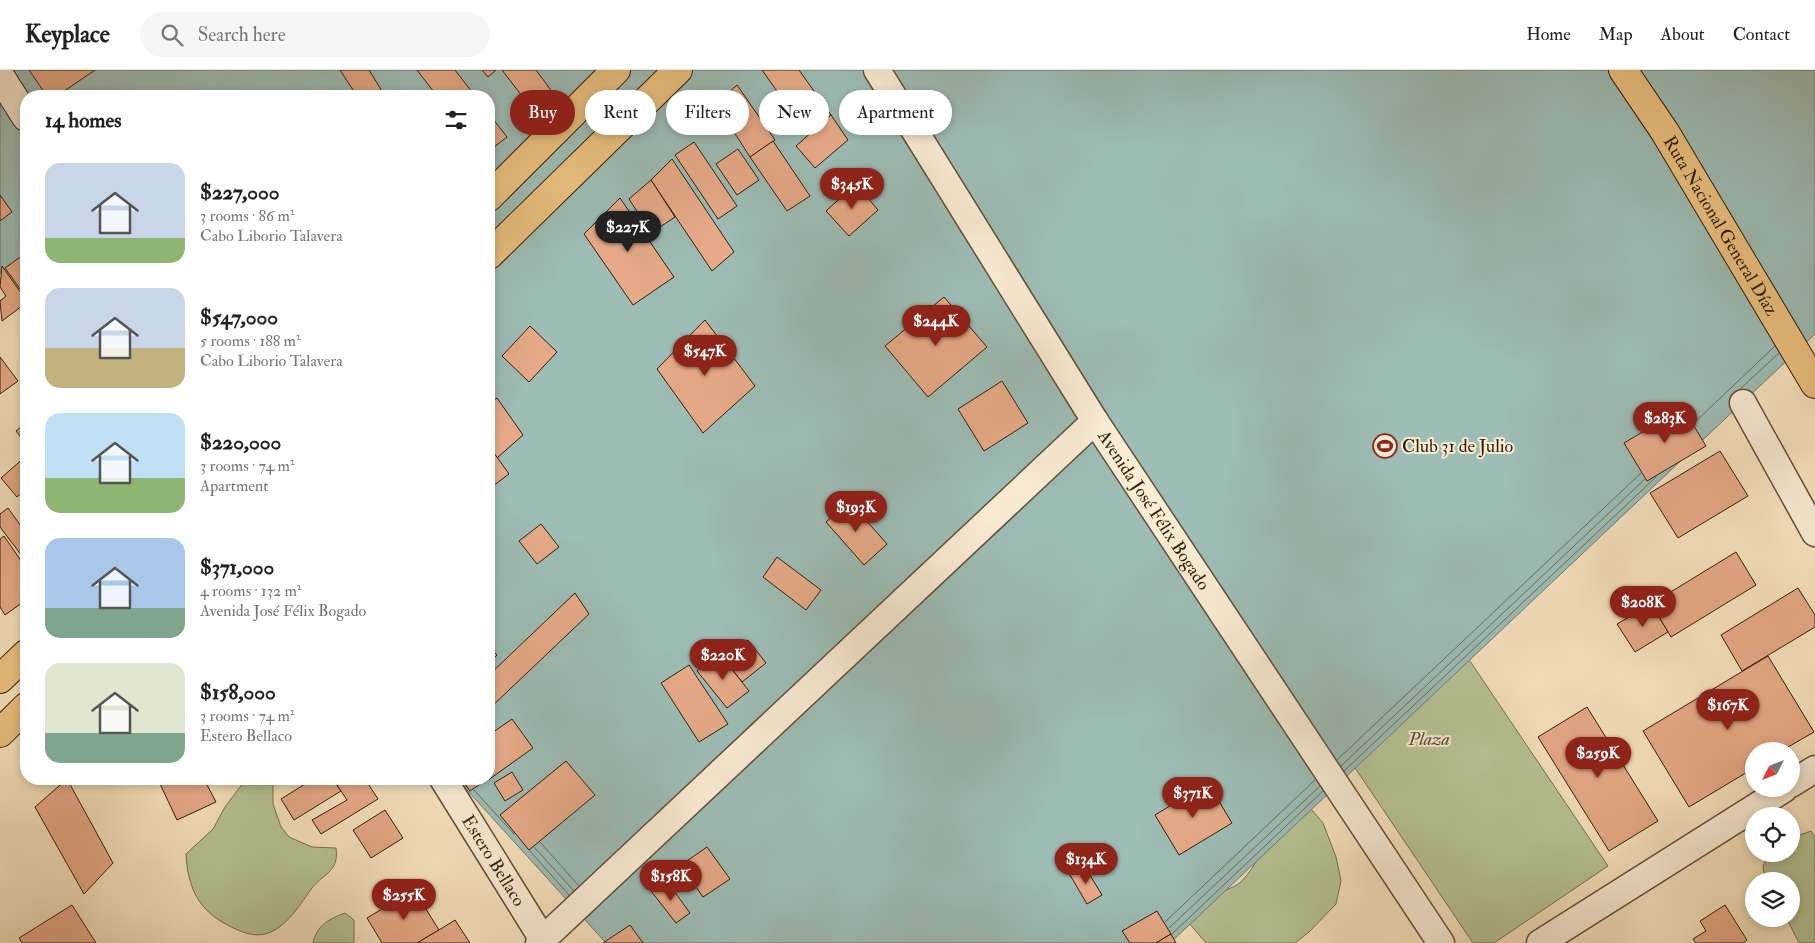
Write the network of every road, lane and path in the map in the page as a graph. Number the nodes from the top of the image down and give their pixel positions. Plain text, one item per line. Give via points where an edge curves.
1 (616, 70) edge
2 (678, 70) edge
3 (877, 70) edge
4 (1623, 70) edge
5 (0, 76) edge
6 (20, 108) edge
7 (495, 191) edge
8 (495, 249) edge
9 (1815, 384) edge
10 (1743, 403) dead end
11 (1095, 421) junction
12 (1815, 533) edge
13 (20, 660) edge
14 (0, 679) edge
15 (20, 713) edge
16 (0, 733) edge
17 (1815, 769) edge
18 (1800, 778) edge
19 (447, 785) edge
20 (1770, 798) edge
21 (542, 942) edge
22 (1441, 943) edge
23 (1540, 943) edge

1 - 7 highway
2 - 8 highway
3 - 11 street, Avenida José Félix Bogado
4 - 9 highway, Ruta Nacional General Díaz via 1666,132
5 - 6 street
10 - 12 street
11 - 21 street
11 - 22 street, Avenida José Félix Bogado
13 - 14 highway
15 - 16 highway
17 - 18 street
19 - 21 street, Estero Bellaco
20 - 23 street

